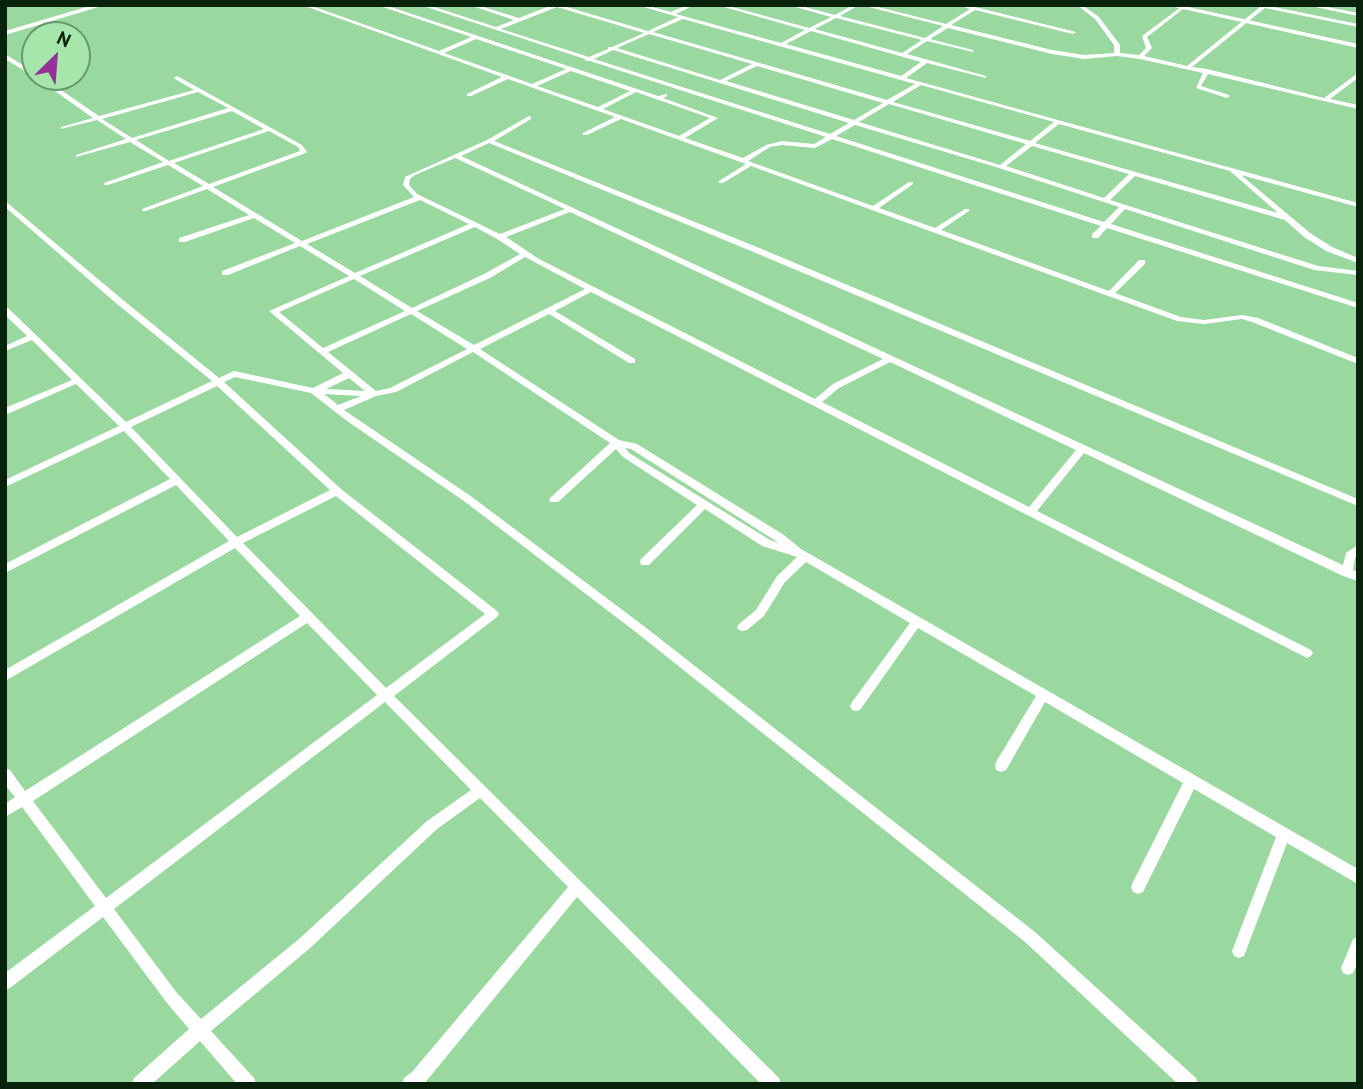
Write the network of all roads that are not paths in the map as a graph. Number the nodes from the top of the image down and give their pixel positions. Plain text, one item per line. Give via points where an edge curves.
1 (102, 5) edge
2 (304, 5) edge
3 (379, 5) edge
4 (422, 5) edge
5 (471, 5) edge
6 (639, 5) edge
7 (692, 5) edge
8 (719, 5) edge
9 (790, 5) edge
10 (857, 5) edge
11 (863, 5) edge
12 (960, 5) edge
13 (1079, 5) edge
14 (1168, 5) edge
15 (1308, 5) edge
16 (1346, 5) edge
17 (556, 6) edge
18 (1259, 6) edge
19 (1181, 8) junction
20 (974, 9) junction
21 (1339, 12) junction
22 (672, 14) junction
23 (1358, 15) edge
24 (833, 16) junction
25 (683, 17) junction
26 (519, 20) junction
27 (1244, 22) junction
28 (949, 26) junction
29 (1358, 26) edge
30 (496, 29) junction
31 (810, 29) junction
32 (646, 32) junction
33 (1073, 32) dead end
34 (5, 33) edge
35 (476, 38) junction
36 (926, 40) junction
37 (781, 45) junction
38 (1358, 46) edge
39 (610, 48) junction
40 (971, 51) dead end
41 (438, 53) junction
42 (904, 54) junction
43 (1117, 54) junction
44 (1140, 57) junction
45 (589, 59) junction
46 (926, 61) junction
47 (755, 65) junction
48 (1189, 67) junction
49 (569, 70) junction
50 (1207, 71) junction
51 (1358, 75) edge
52 (984, 77) dead end
53 (177, 78) dead end
54 (507, 78) junction
55 (902, 78) junction
56 (722, 81) junction
57 (920, 83) junction
58 (531, 86) junction
59 (680, 88) junction
60 (199, 90) junction
61 (58, 91) edge
62 (635, 91) junction
63 (469, 94) dead end
64 (1227, 96) dead end
65 (658, 98) junction
66 (1326, 99) junction
67 (888, 103) junction
68 (1358, 107) edge
69 (232, 109) junction
70 (598, 110) junction
71 (620, 117) junction
72 (98, 118) junction
73 (529, 118) dead end
74 (855, 122) junction
75 (1058, 122) junction
76 (63, 128) dead end
77 (269, 129) junction
78 (585, 134) dead end
79 (833, 135) junction
80 (680, 138) junction
81 (130, 139) junction
82 (489, 141) junction
83 (1031, 144) junction
84 (78, 156) dead end
85 (456, 156) junction
86 (747, 162) junction
87 (169, 163) junction
88 (1001, 167) junction
89 (1232, 170) junction
90 (1133, 174) junction
91 (721, 182) dead end
92 (911, 183) dead end
93 (106, 184) dead end
94 (211, 188) junction
95 (419, 198) junction
96 (1106, 200) junction
97 (5, 203) edge
98 (1358, 205) edge
99 (1124, 206) junction
100 (873, 208) junction
101 (572, 209) junction
102 (144, 210) dead end
103 (967, 210) dead end
104 (256, 215) junction
105 (1286, 218) junction
106 (474, 225) junction
107 (1106, 225) junction
108 (936, 230) junction
109 (1095, 236) dead end
110 (500, 237) junction
111 (182, 240) dead end
112 (305, 244) junction
113 (525, 254) junction
114 (1358, 261) edge
115 (1142, 262) dead end
116 (225, 273) dead end
117 (1358, 273) edge
118 (356, 275) junction
119 (591, 289) junction
120 (1111, 293) junction
121 (1358, 306) edge
122 (5, 310) edge
123 (412, 311) junction
124 (550, 311) junction
125 (32, 337) junction
126 (5, 349) edge
127 (474, 349) junction
128 (322, 352) junction
129 (891, 358) junction
130 (632, 361) dead end
131 (1358, 361) edge
132 (349, 374) junction
133 (76, 381) junction
134 (218, 382) junction
135 (314, 391) junction
136 (374, 394) junction
137 (815, 403) junction
138 (338, 409) junction
139 (5, 412) edge
140 (126, 427) junction
141 (616, 443) junction
142 (1083, 448) junction
143 (177, 480) junction
144 (5, 484) edge
145 (337, 491) junction
146 (554, 500) dead end
147 (1358, 503) edge
148 (704, 504) junction
149 (1030, 512) junction
150 (238, 541) junction
151 (1358, 549) edge
152 (801, 554) junction
153 (645, 562) dead end
154 (5, 569) edge
155 (1353, 575) edge
156 (308, 617) junction
157 (917, 621) junction
158 (743, 627) dead end
159 (1307, 653) dead end
160 (5, 676) edge
161 (385, 694) junction
162 (1043, 695) junction
163 (856, 706) dead end
164 (1001, 766) dead end
165 (5, 774) edge
166 (1191, 781) junction
167 (481, 790) junction
168 (23, 799) junction
169 (5, 811) edge
170 (1284, 834) junction
171 (1358, 877) edge
172 (577, 887) junction
173 (1138, 887) dead end
174 (105, 909) junction
175 (1358, 944) edge
176 (1240, 951) dead end
177 (1348, 968) dead end
178 (5, 983) edge
179 (200, 1030) junction
180 (140, 1084) edge
181 (248, 1084) edge
182 (410, 1084) edge
183 (772, 1084) edge
184 (1190, 1084) edge

1 - 34 street
2 - 41 street
3 - 35 street
4 - 30 street
5 - 26 street
6 - 22 street
7 - 22 street
8 - 31 street
9 - 24 street
10 - 24 street
11 - 28 street
12 - 20 street
13 - 43 street via 1097,18 1117,45
14 - 19 street
15 - 21 street
16 - 21 street
17 - 26 street
17 - 32 street
18 - 27 street
18 - 29 street
19 - 27 street
19 - 44 street via 1143,37 1149,48
20 - 28 street
20 - 33 street
21 - 23 street
22 - 25 street
24 - 31 street
24 - 36 street
25 - 32 street
25 - 37 street
26 - 30 street
27 - 38 street
27 - 48 street
28 - 36 street
28 - 43 street via 1069,55
30 - 35 street
30 - 45 street
31 - 37 street
31 - 42 street
32 - 39 street
32 - 47 street
35 - 41 street
35 - 49 street
36 - 40 street
36 - 42 street
37 - 55 street
39 - 45 street
39 - 56 street
41 - 54 street
42 - 46 street
43 - 44 street
44 - 48 street
45 - 49 street
45 - 59 street
46 - 52 street
46 - 55 street
47 - 56 street
47 - 67 street
48 - 50 street
49 - 58 street
49 - 62 street
50 - 64 street via 1198,87
50 - 66 street
51 - 66 street
53 - 60 street
54 - 58 street
54 - 63 street
55 - 57 street
56 - 74 street
57 - 67 street
57 - 75 street
58 - 70 street
59 - 65 street
59 - 79 street
60 - 69 street
60 - 72 street
61 - 72 street
62 - 65 street
62 - 70 street
65 - 80 street via 715,118
66 - 68 street
67 - 74 street
67 - 83 street
69 - 77 street
69 - 81 street
70 - 71 street
71 - 78 street
71 - 80 street
72 - 76 street
72 - 81 street
73 - 82 street
74 - 79 street
74 - 88 street
75 - 83 street
75 - 89 street
77 - 87 street
77 - 94 street via 304,152
79 - 86 street via 815,146 768,146
79 - 107 street
80 - 86 street
81 - 84 street
81 - 87 street
82 - 85 street
82 - 147 street
83 - 88 street
83 - 90 street
85 - 95 street via 407,178 406,185
85 - 101 street
86 - 91 street
86 - 100 street
87 - 93 street
87 - 94 street
88 - 96 street
89 - 98 street
89 - 105 street
90 - 96 street
90 - 105 street
92 - 100 street
94 - 102 street
94 - 104 street
95 - 106 street
95 - 112 street
96 - 99 street
97 - 134 street
99 - 107 street
99 - 117 street via 1317,268
100 - 108 street
101 - 110 street
101 - 129 street
103 - 108 street
104 - 111 street
104 - 112 street
105 - 114 street via 1329,248
106 - 110 street
106 - 118 street
107 - 109 street
107 - 121 street
108 - 120 street
110 - 113 street
112 - 116 street
112 - 118 street
113 - 119 street
113 - 123 street
115 - 120 street
118 - 123 street
118 - 128 street via 273,310
119 - 124 street
119 - 137 street
120 - 131 street via 1180,319 1255,320
122 - 125 street
123 - 127 street
123 - 128 street
124 - 127 street
124 - 130 street
125 - 126 street
125 - 133 street
127 - 136 street via 393,390
127 - 141 street
128 - 132 street
129 - 137 street via 836,386
129 - 142 street
132 - 135 street
132 - 136 street
133 - 139 street
133 - 140 street
134 - 135 street via 234,374
134 - 140 street
134 - 145 street
135 - 136 street
135 - 138 street
136 - 138 street
137 - 149 street
138 - 184 street via 468,499 630,622 1030,937
140 - 143 street
140 - 144 street
141 - 146 street
141 - 148 street via 626,455
141 - 152 street via 634,446
142 - 149 street
142 - 155 street
143 - 150 street
143 - 154 street
145 - 150 street
145 - 161 street via 492,614
148 - 152 street via 766,543
148 - 153 street
149 - 159 street
150 - 156 street
150 - 160 street
151 - 155 street via 1350,556
152 - 157 street
152 - 158 street via 760,613
156 - 161 street
156 - 168 street
157 - 162 street
157 - 163 street
161 - 167 street
161 - 174 street
162 - 164 street
162 - 166 street
165 - 168 street
166 - 170 street
166 - 173 street
167 - 172 street
167 - 179 street via 432,825 304,944
168 - 169 street
168 - 174 street
170 - 171 street
170 - 176 street
172 - 182 street
172 - 183 street
174 - 178 street
174 - 179 street
175 - 177 street
179 - 180 street
179 - 181 street

